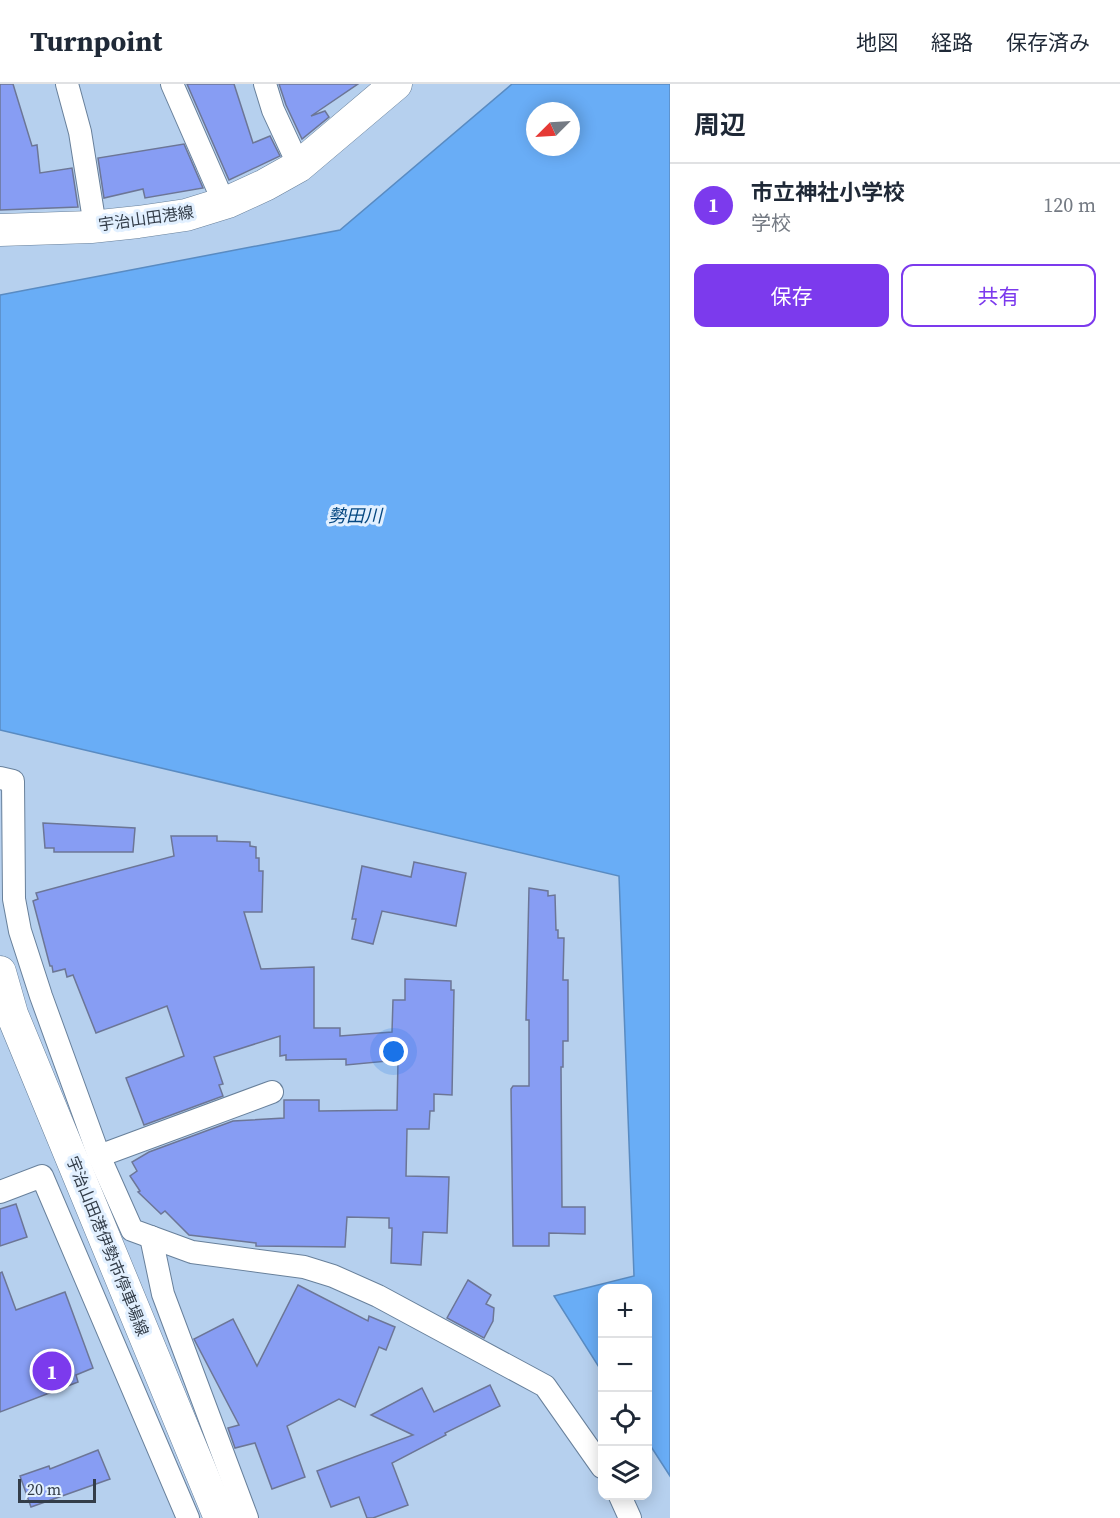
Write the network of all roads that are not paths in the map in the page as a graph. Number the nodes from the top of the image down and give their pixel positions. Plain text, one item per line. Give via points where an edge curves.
1 (67, 84) edge
2 (172, 84) edge
3 (265, 84) edge
4 (396, 84) edge
5 (299, 166) junction
6 (224, 203) junction
7 (94, 226) junction
8 (0, 230) edge
9 (0, 778) edge
10 (0, 972) edge
11 (272, 1092) dead end
12 (99, 1156) junction
13 (0, 1192) edge
14 (151, 1237) junction
15 (598, 1460) edge
16 (622, 1500) edge
17 (188, 1518) edge
18 (220, 1518) edge
19 (247, 1518) edge
20 (630, 1518) edge

1 - 7 street via 80,132
2 - 6 street
3 - 5 street
4 - 5 main road, 宇治山田港線
5 - 6 main road, 宇治山田港線
6 - 7 main road, 宇治山田港線 via 186,215
7 - 8 main road, 宇治山田港線
9 - 12 street via 13,781 14,899 20,931
10 - 18 main road, 宇治山田港伊勢市停車場線 via 12,1014
11 - 12 street
12 - 14 street via 132,1230
13 - 17 street via 42,1176
14 - 15 street via 192,1252 304,1267 378,1296 545,1386
14 - 19 street via 163,1294
16 - 20 street

